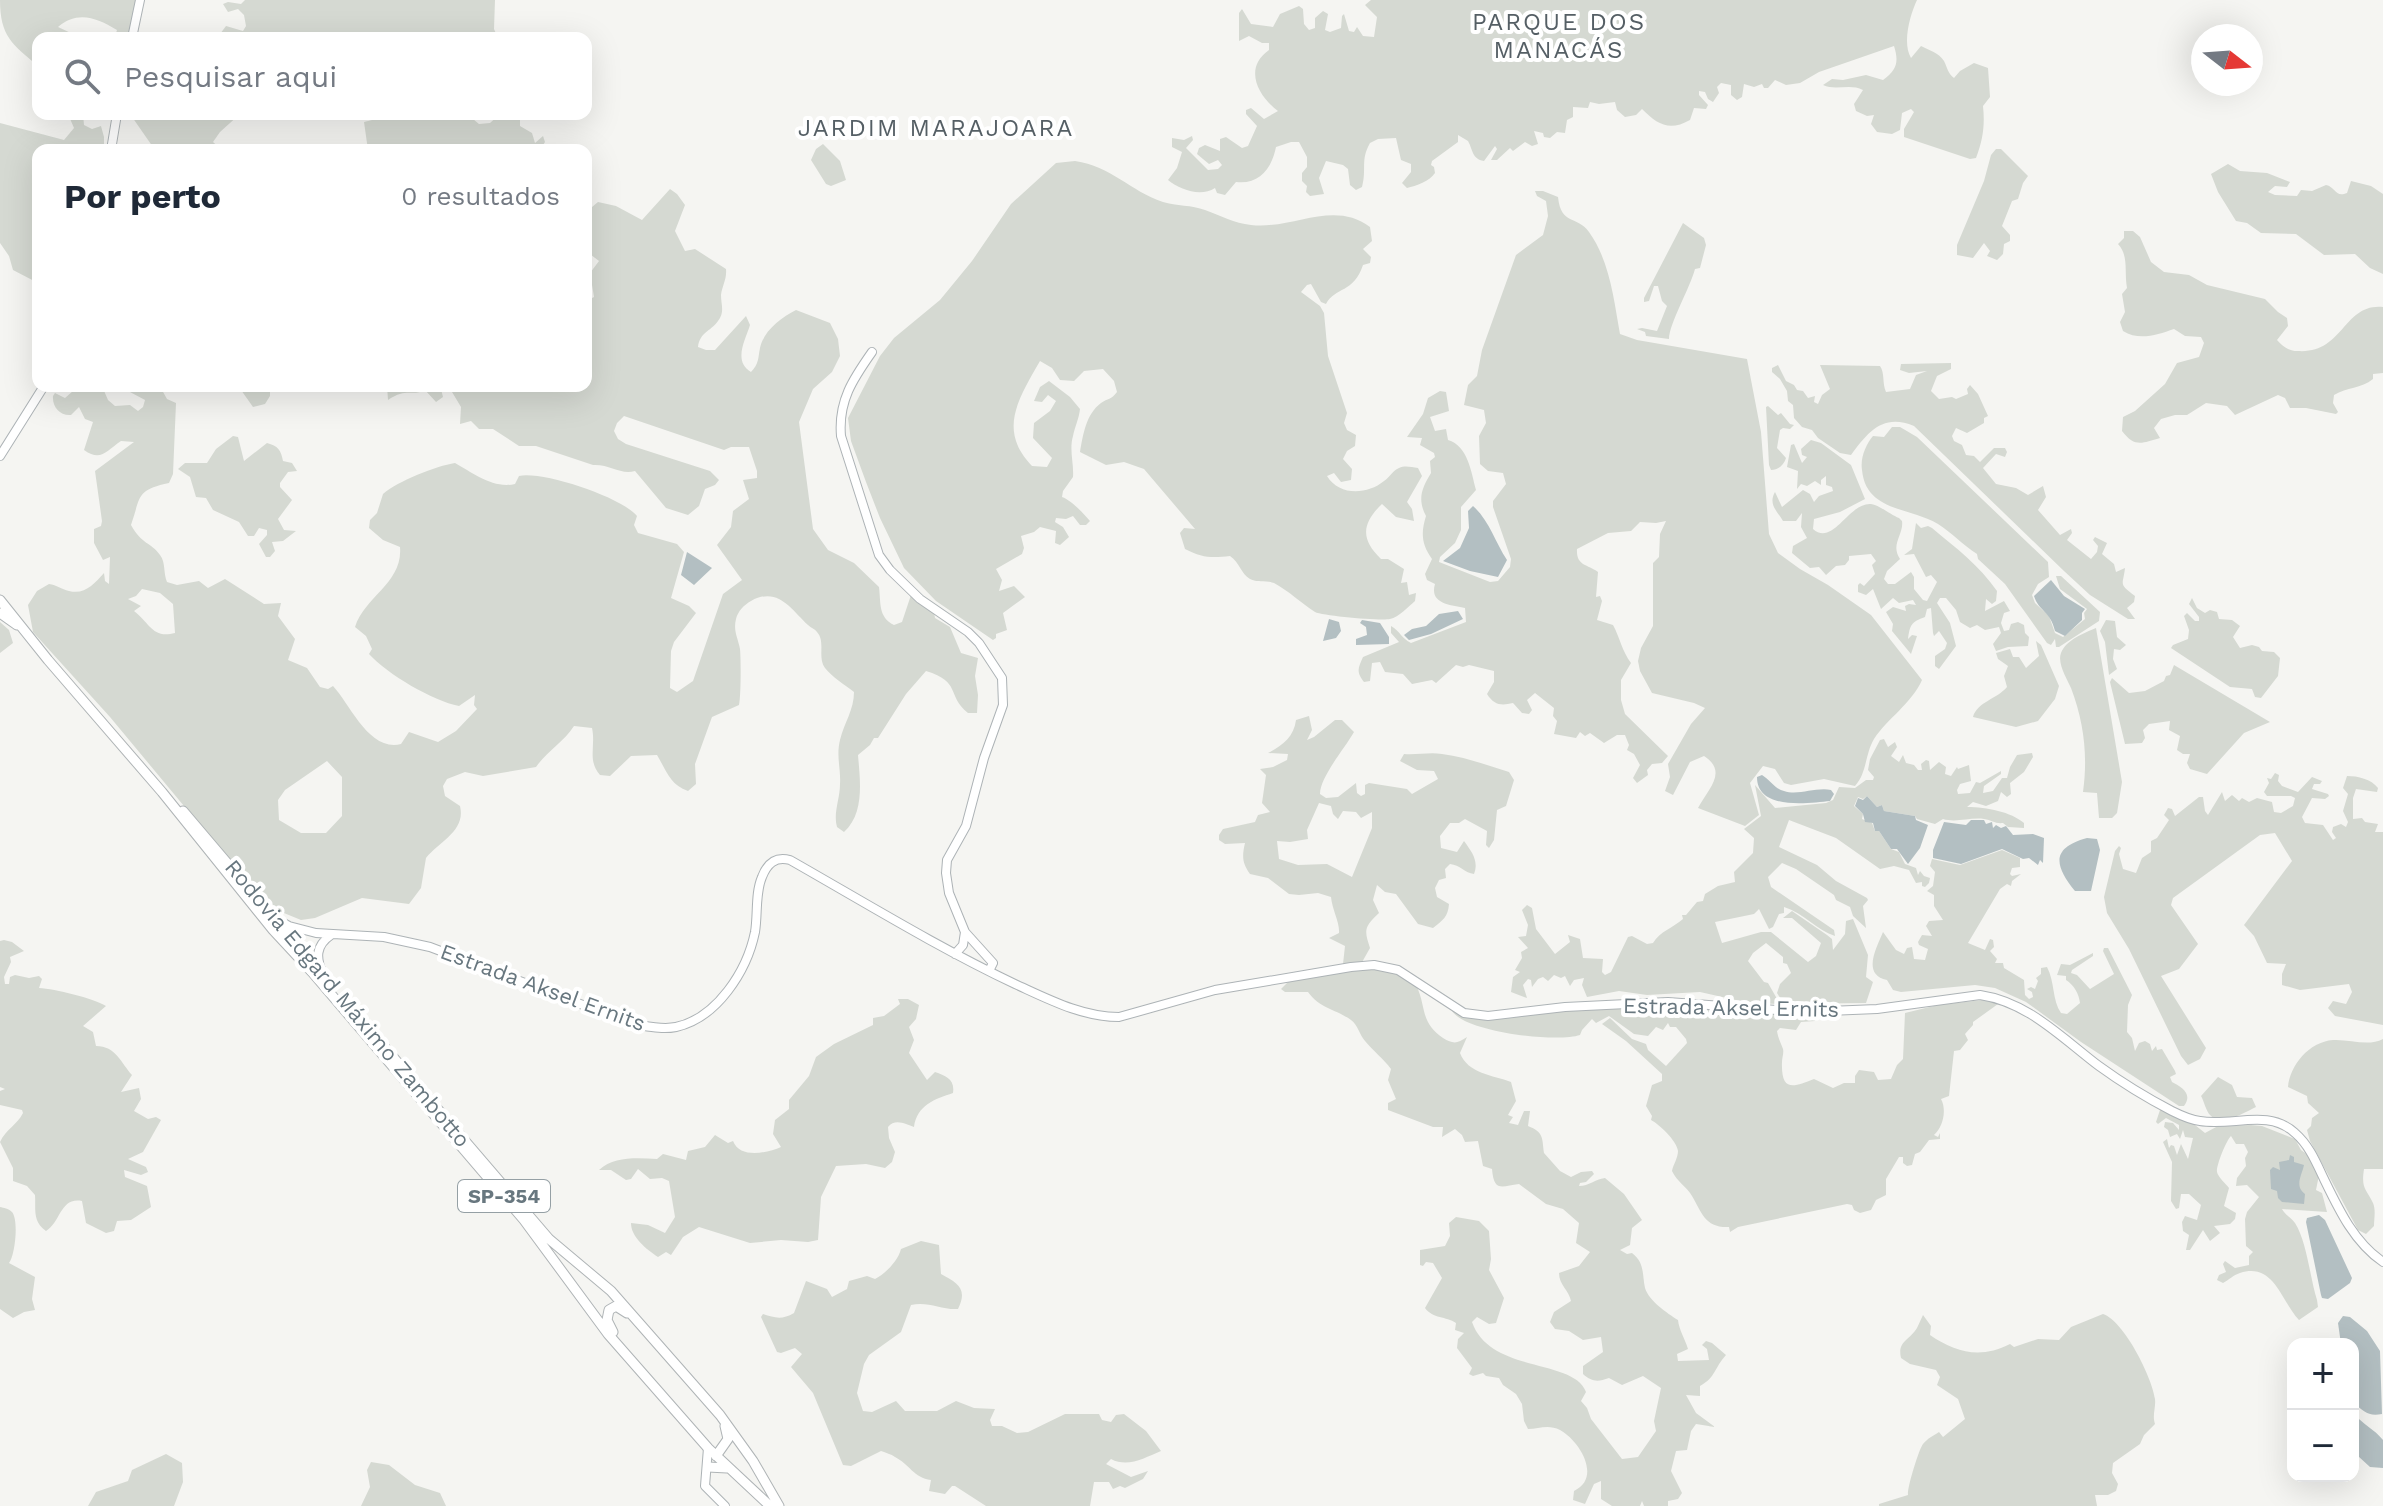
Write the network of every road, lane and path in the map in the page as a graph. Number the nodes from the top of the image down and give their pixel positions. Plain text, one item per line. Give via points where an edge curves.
1 (140, 0) edge
2 (133, 32) edge
3 (116, 120) edge
4 (112, 144) edge
5 (872, 352) dead end
6 (40, 392) edge
7 (0, 456) edge
8 (0, 600) edge
9 (0, 613) edge
10 (27, 633) junction
11 (162, 792) junction
12 (272, 917) junction
13 (965, 932) junction
14 (331, 935) junction
15 (955, 954) junction
16 (991, 967) junction
17 (323, 975) junction
18 (2383, 1262) edge
19 (639, 1323) junction
20 (623, 1349) junction
21 (720, 1415) junction
22 (708, 1448) junction
23 (716, 1456) junction
24 (708, 1468) junction
25 (727, 1468) junction
26 (725, 1506) edge
27 (770, 1506) edge
28 (779, 1506) edge

1 - 2 street
3 - 4 street
5 - 13 street via 852,380 840,421 879,555 920,599 979,643 1004,690 966,826 947,860 949,893
6 - 7 street
8 - 10 main road, Rodovia Edgard Máximo Zambotto / SP-354
9 - 10 main road
10 - 11 main road, Rodovia Edgard Máximo Zambotto / SP-354
11 - 12 main road, Rodovia Edgard Máximo Zambotto / SP-354 via 192,820
11 - 20 main road, Rodovia Edgard Máximo Zambotto / SP-354 via 273,930 524,1220
12 - 14 street, Estrada Aksel Ernits
12 - 17 main road, Rodovia Edgard Máximo Zambotto / SP-354
13 - 15 street
13 - 16 street
14 - 15 street, Estrada Aksel Ernits via 410,942 633,1024 664,1028 685,1024 726,994 747,956 762,877 772,862 784,858
14 - 17 street via 318,950
15 - 16 street
16 - 18 street, Estrada Aksel Ernits via 1054,1002 1103,1017 1215,990 1351,967 1389,966 1464,1013 1488,1016 1668,1002 1804,1012 1996,997 2027,1011 2103,1069 2172,1111 2200,1121 2254,1119 2286,1125 2311,1153 2355,1234
17 - 19 main road, Rodovia Edgard Máximo Zambotto / SP-354 via 549,1239 611,1291
19 - 20 main road via 619,1308 609,1310 607,1320
19 - 21 main road, Rodovia Edgard Máximo Zambotto / SP-354
20 - 22 main road, Rodovia Edgard Máximo Zambotto / SP-354
21 - 23 main road via 728,1439
21 - 28 main road, Rodovia Edgard Máximo Zambotto / SP-354
22 - 23 main road, Rodovia Edgard Máximo Zambotto / SP-354
22 - 24 street
23 - 24 street
23 - 25 main road, Rodovia Edgard Máximo Zambotto / SP-354
24 - 25 main road
24 - 26 street via 705,1486
25 - 27 main road, Rodovia Edgard Máximo Zambotto / SP-354

